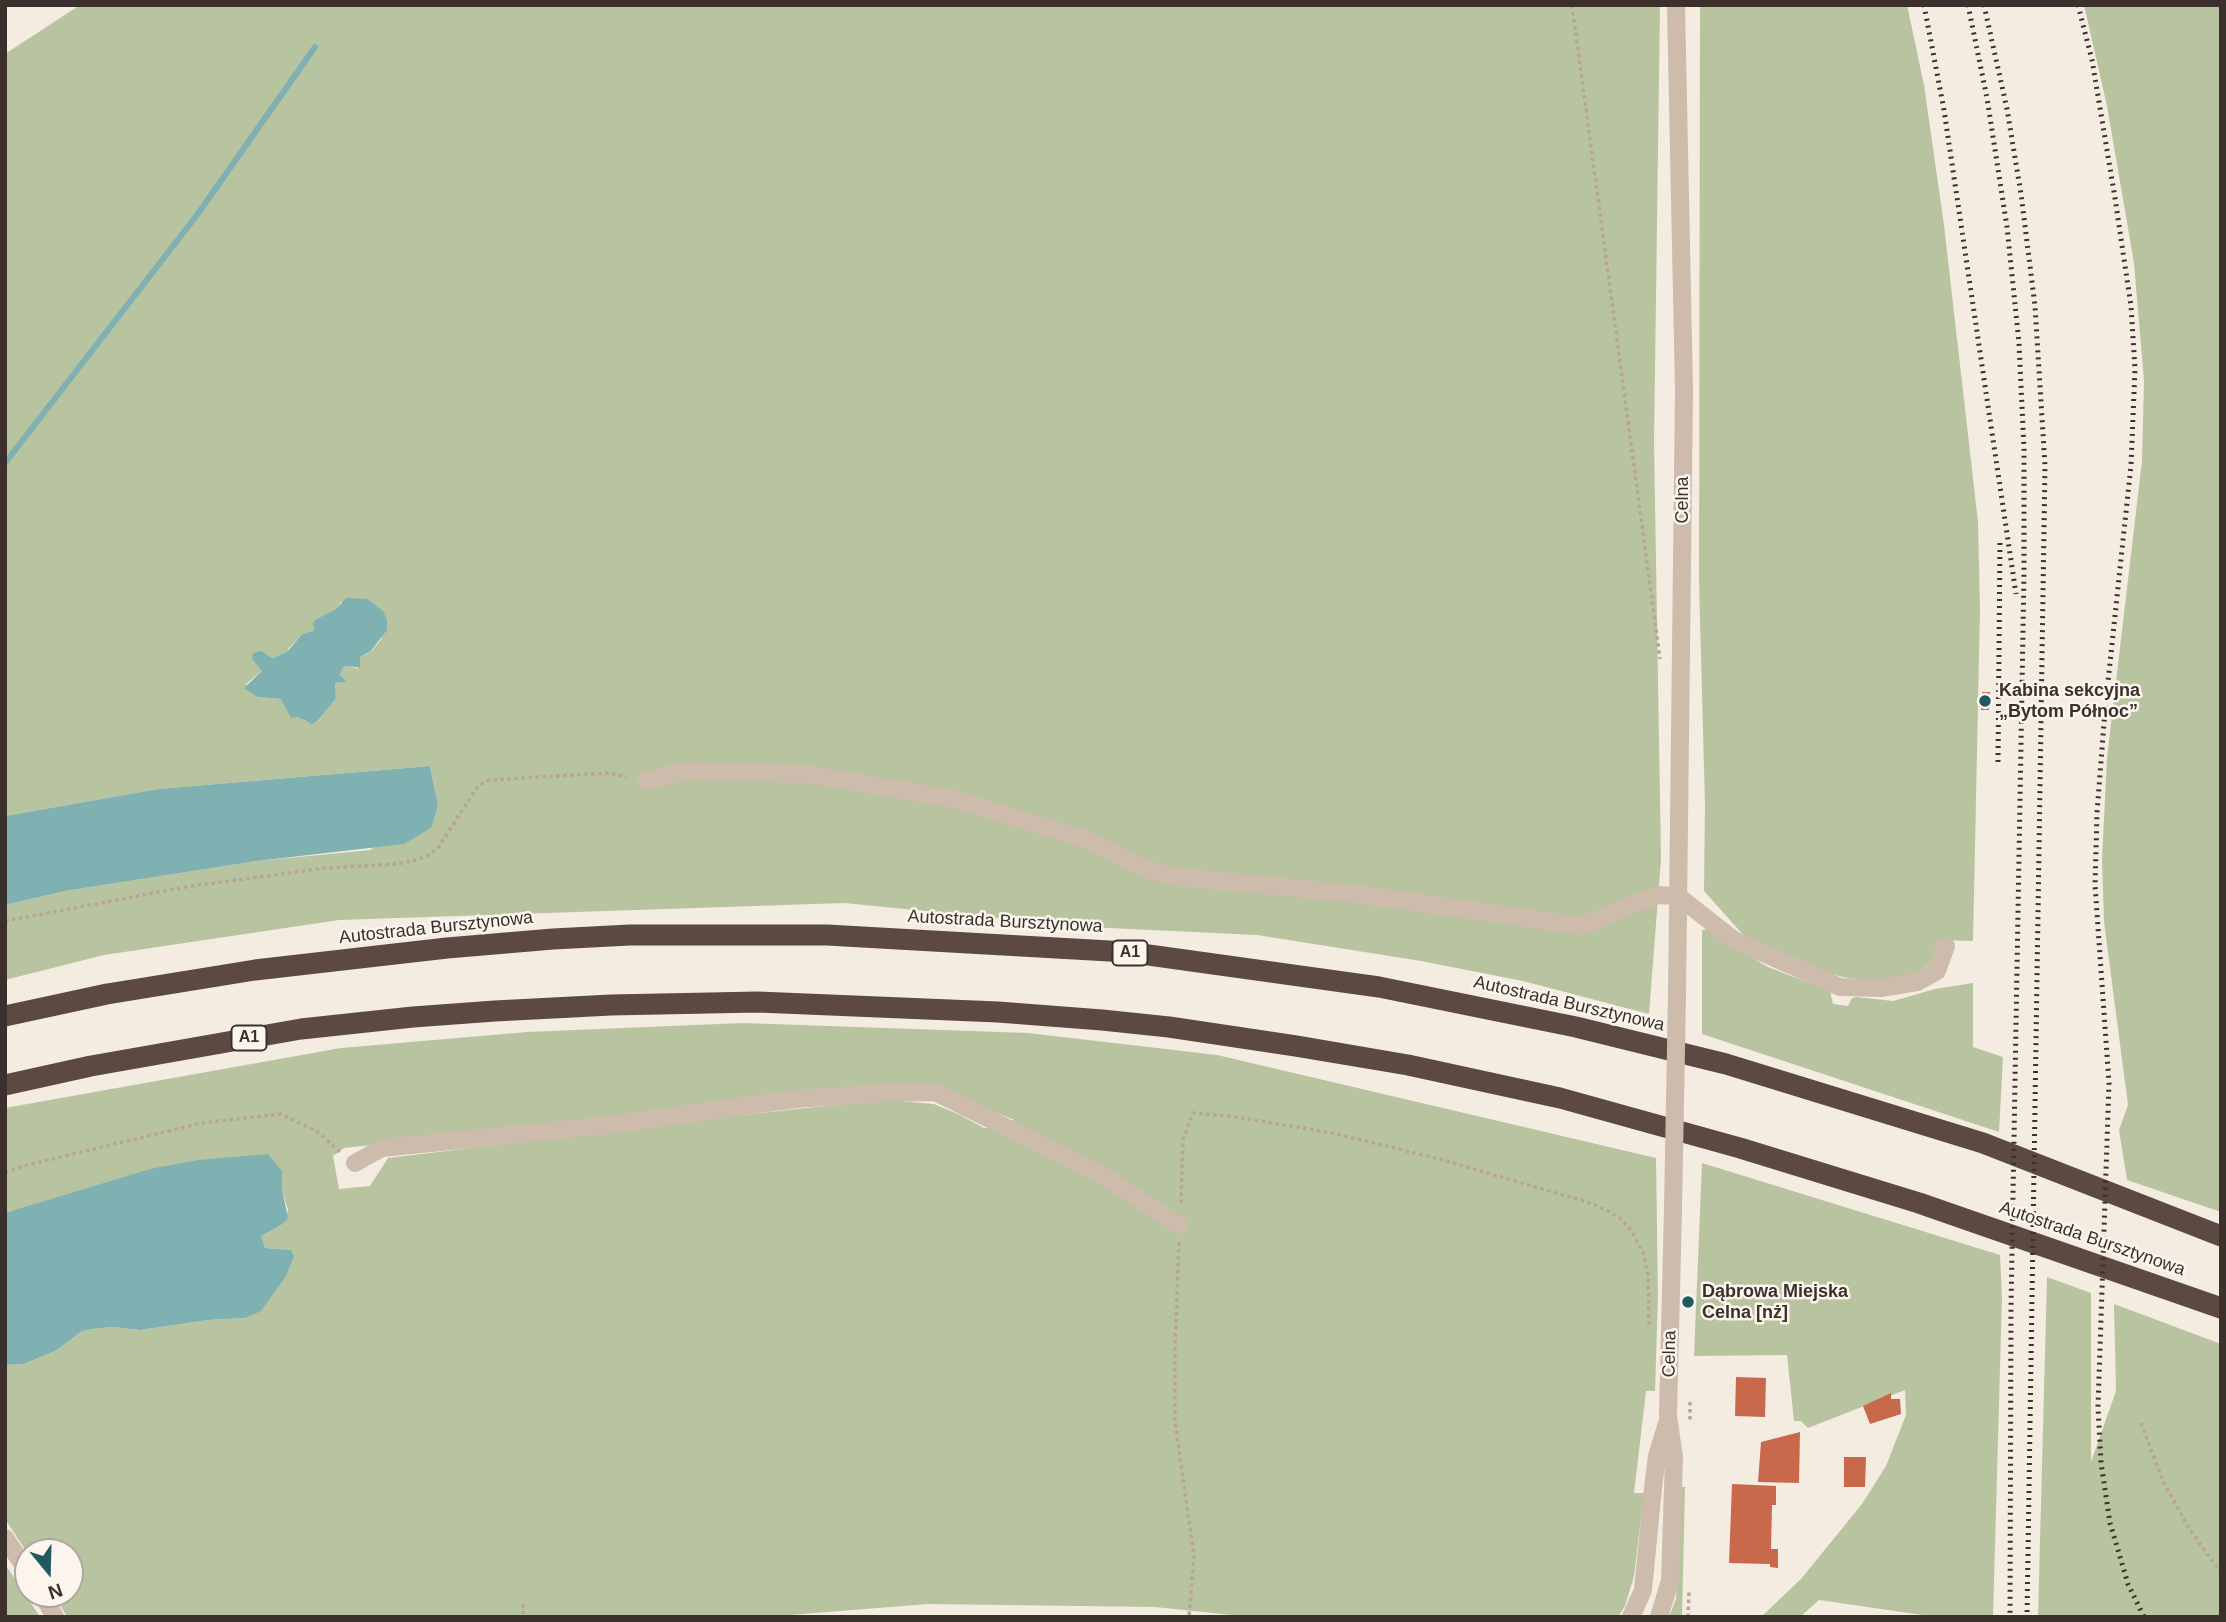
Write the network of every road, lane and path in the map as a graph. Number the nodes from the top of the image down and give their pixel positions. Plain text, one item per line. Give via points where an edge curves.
1 (1572, 5) edge
2 (1676, 5) edge
3 (1660, 662) dead end
4 (646, 782) joint
5 (1678, 896) junction
6 (5, 921) edge
7 (1945, 946) dead end
8 (5, 1016) edge
9 (5, 1085) edge
10 (355, 1163) joint
11 (5, 1174) edge
12 (1179, 1225) junction
13 (2221, 1236) edge
14 (2221, 1308) edge
15 (1649, 1332) dead end
16 (1689, 1391) dead end
17 (1668, 1416) junction
18 (2141, 1423) dead end
19 (1690, 1429) dead end
20 (2221, 1573) edge
21 (1689, 1590) dead end
22 (523, 1604) dead end
23 (523, 1617) edge
24 (1189, 1617) edge
25 (1631, 1617) edge
26 (1659, 1617) edge
27 (1688, 1617) edge

1 - 3 path
2 - 5 street, Celna via 1684,390
4 - 5 street via 685,771 808,774 954,799 1085,839 1148,870 1177,877 1357,894 1583,926 1656,895
4 - 6 path via 610,773 489,780 478,786 438,848 413,861 186,887
5 - 7 street via 1734,940 1840,987 1881,988 1917,982 1937,971
5 - 17 street, Celna, bridge
8 - 13 highway, Autostrada Bursztynowa / A1 via 255,970 553,940 813,935 1127,952 1379,987 1576,1027 1726,1064 1983,1143
9 - 14 highway, Autostrada Bursztynowa / A1 via 302,1029 611,1005 891,1006 1169,1027 1408,1065 1635,1118 1919,1203
10 - 11 path via 318,1132 281,1114 202,1123
10 - 12 street via 382,1149 796,1099 935,1092 1102,1175
12 - 15 path via 1182,1140 1194,1113 1333,1133 1443,1160 1608,1211 1631,1230 1643,1253
12 - 24 path via 1175,1422 1194,1556
16 - 19 path
17 - 25 street, Celna via 1657,1457 1643,1590
17 - 26 street, Celna via 1674,1457 1670,1580
18 - 20 path via 2169,1493
21 - 27 path
22 - 23 path

